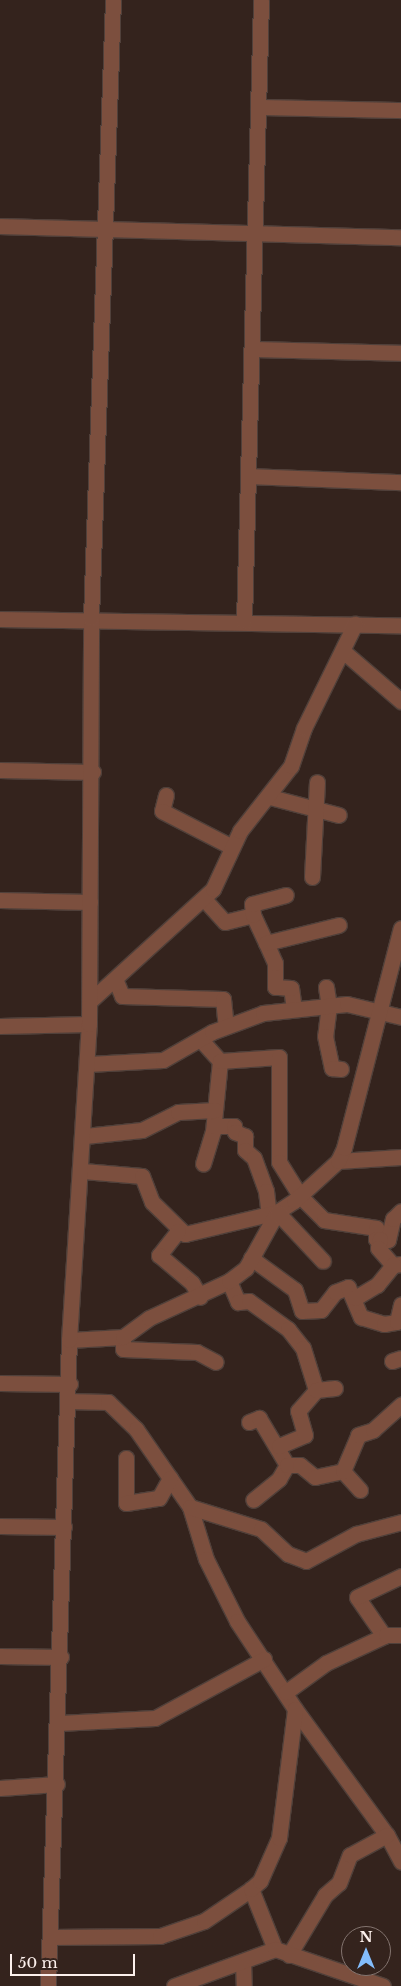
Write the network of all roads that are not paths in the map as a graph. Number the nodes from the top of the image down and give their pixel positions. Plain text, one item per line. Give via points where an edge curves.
1 (113, 0) edge
2 (261, 0) edge
3 (258, 107) junction
4 (401, 110) edge
5 (0, 226) edge
6 (106, 229) junction
7 (255, 233) junction
8 (401, 237) edge
9 (252, 349) junction
10 (401, 353) edge
11 (249, 476) junction
12 (401, 482) edge
13 (91, 618) junction
14 (0, 619) edge
15 (244, 621) junction
16 (355, 624) junction
17 (401, 625) edge
18 (343, 651) junction
19 (401, 701) edge
20 (0, 770) edge
21 (93, 772) junction
22 (317, 782) dead end
23 (166, 795) dead end
24 (270, 797) junction
25 (316, 809) junction
26 (340, 815) dead end
27 (230, 846) junction
28 (312, 877) dead end
29 (286, 895) dead end
30 (204, 899) junction
31 (0, 900) edge
32 (90, 902) junction
33 (253, 915) junction
34 (340, 925) dead end
35 (401, 928) edge
36 (266, 944) junction
37 (116, 981) junction
38 (326, 987) dead end
39 (90, 1001) junction
40 (329, 1005) junction
41 (294, 1009) junction
42 (378, 1009) junction
43 (401, 1017) edge
44 (89, 1024) junction
45 (0, 1026) edge
46 (226, 1026) junction
47 (202, 1040) junction
48 (220, 1061) junction
49 (88, 1064) junction
50 (341, 1069) dead end
51 (215, 1110) junction
52 (214, 1126) junction
53 (84, 1136) junction
54 (401, 1157) edge
55 (338, 1161) junction
56 (203, 1164) dead end
57 (83, 1171) junction
58 (300, 1196) junction
59 (401, 1211) edge
60 (273, 1214) junction
61 (178, 1231) junction
62 (380, 1239) junction
63 (250, 1258) junction
64 (322, 1262) dead end
65 (397, 1265) edge
66 (229, 1282) junction
67 (200, 1297) junction
68 (355, 1298) junction
69 (401, 1304) edge
70 (123, 1337) junction
71 (69, 1340) junction
72 (216, 1362) dead end
73 (0, 1384) edge
74 (70, 1384) junction
75 (335, 1388) dead end
76 (316, 1390) junction
77 (67, 1401) junction
78 (401, 1405) edge
79 (249, 1422) dead end
80 (280, 1446) junction
81 (126, 1458) dead end
82 (287, 1465) junction
83 (343, 1470) junction
84 (170, 1478) junction
85 (360, 1490) dead end
86 (253, 1500) dead end
87 (190, 1507) junction
88 (401, 1522) edge
89 (0, 1526) edge
90 (64, 1527) junction
91 (401, 1576) edge
92 (401, 1634) edge
93 (384, 1636) junction
94 (0, 1656) edge
95 (61, 1657) junction
96 (264, 1658) junction
97 (286, 1692) junction
98 (295, 1709) junction
99 (59, 1723) junction
100 (57, 1784) junction
101 (0, 1788) edge
102 (387, 1835) junction
103 (401, 1861) edge
104 (251, 1889) junction
105 (51, 1937) junction
106 (282, 1952) junction
107 (244, 1962) junction
108 (48, 1986) edge
109 (174, 1986) edge
110 (244, 1986) edge
111 (384, 1986) edge

1 - 6 street
2 - 3 street
3 - 4 street
3 - 7 street
5 - 6 street
6 - 7 street
6 - 13 street
7 - 8 street
7 - 9 street
9 - 10 street
9 - 11 street
11 - 12 street
11 - 15 street
13 - 14 street
13 - 15 street
13 - 21 street
15 - 16 street
16 - 17 street
16 - 18 street
18 - 19 street
18 - 24 street via 304,728 292,766
20 - 21 street
21 - 32 street
22 - 25 street
23 - 27 street via 162,811
24 - 25 street
24 - 27 street
25 - 26 street
25 - 28 street
27 - 30 street via 221,876
29 - 33 street via 252,904
30 - 33 street via 225,922
30 - 37 street
31 - 32 street
32 - 39 street
33 - 36 street
34 - 36 street
35 - 42 street
36 - 41 street via 275,963 274,987 291,988
37 - 39 street
37 - 46 street via 122,996 223,999
38 - 40 street
39 - 44 street
40 - 41 street
40 - 42 street
40 - 50 street via 325,1036 332,1068
41 - 46 street via 263,1013
42 - 43 street
42 - 55 street
44 - 45 street
44 - 49 street
46 - 47 street
47 - 48 street
47 - 49 street via 163,1060
48 - 51 street
48 - 58 street via 279,1057 279,1162
49 - 53 street
51 - 52 street
51 - 53 street via 178,1112 142,1130
52 - 56 street
52 - 60 street via 234,1126 235,1132 244,1136 245,1150 254,1158
53 - 57 street
54 - 55 street
55 - 58 street
57 - 61 street via 142,1176 152,1202
57 - 71 street
58 - 60 street
58 - 62 street via 324,1220 376,1228 376,1239
59 - 62 street via 393,1219 388,1240
60 - 61 street via 194,1233
60 - 63 street
60 - 64 street
61 - 67 street via 159,1254 192,1283
62 - 65 street via 378,1248
63 - 66 street
63 - 68 street via 295,1290 302,1311 321,1310 334,1292 348,1287
65 - 68 street via 377,1285
66 - 67 street
66 - 76 street via 238,1302 250,1301 288,1329 303,1348
67 - 70 street via 149,1318
68 - 69 street via 361,1317 384,1324 397,1322
70 - 71 street
70 - 72 street via 124,1349 197,1352
71 - 74 street
73 - 74 street
74 - 77 street
75 - 76 street
76 - 80 street via 298,1412 304,1434
77 - 84 street via 101,1400 116,1407
77 - 90 street
78 - 83 street via 373,1430 358,1435
79 - 80 street via 259,1418
80 - 82 street
81 - 84 street via 126,1503 159,1498
82 - 83 street via 300,1465 315,1478
82 - 86 street via 279,1479
83 - 85 street
84 - 87 street
87 - 88 street via 261,1529 288,1554 306,1561 356,1534
87 - 96 street via 214,1576
89 - 90 street
90 - 95 street
91 - 93 street via 357,1597
92 - 93 street
93 - 97 street via 326,1663
94 - 95 street
95 - 99 street
96 - 97 street
96 - 99 street via 155,1718
97 - 98 street
98 - 102 street
98 - 104 street via 279,1838 260,1881
99 - 100 street
100 - 101 street
100 - 105 street
102 - 103 street
102 - 106 street via 350,1854 339,1883 325,1895
104 - 105 street via 204,1920 160,1936
104 - 106 street
105 - 108 street
106 - 107 street
106 - 111 street
107 - 109 street
107 - 110 street

